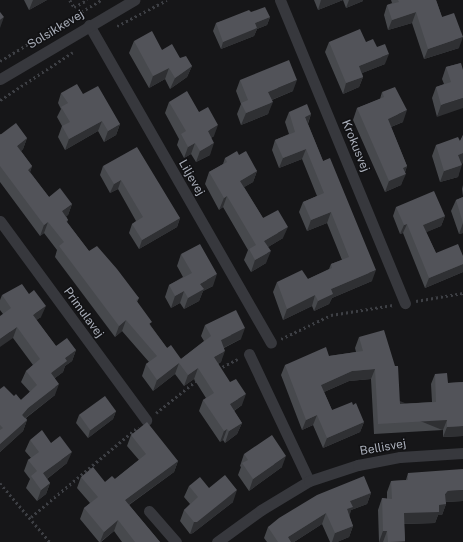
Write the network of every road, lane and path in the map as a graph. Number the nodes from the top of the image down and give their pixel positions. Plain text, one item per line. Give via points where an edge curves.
1 (70, 0) edge
2 (87, 0) edge
3 (101, 0) edge
4 (167, 0) edge
5 (280, 0) edge
6 (128, 1) edge
7 (89, 25) junction
8 (96, 37) junction
9 (77, 50) dead end
10 (0, 61) edge
11 (0, 79) edge
12 (0, 100) edge
13 (0, 221) edge
14 (463, 293) edge
15 (405, 303) junction
16 (271, 343) joint
17 (249, 354) joint
18 (215, 370) edge
19 (202, 377) edge
20 (146, 420) junction
21 (463, 453) edge
22 (309, 481) junction
23 (0, 483) edge
24 (149, 511) dead end
25 (31, 517) junction
26 (50, 542) edge
27 (176, 542) edge
28 (217, 542) edge

1 - 2 path via 74,7
3 - 10 path
4 - 8 path
5 - 15 street, Krokusvej
6 - 7 street, Solsikkevej
7 - 8 street, Liljevej
7 - 11 street, Solsikkevej
8 - 16 street, Liljevej
9 - 12 path
13 - 20 street, Primulavej
14 - 15 path
15 - 16 path via 331,315
17 - 18 path
17 - 22 street
19 - 20 path
20 - 25 path
21 - 22 street, Bellisvej via 400,457 358,465
22 - 28 street, Bellisvej via 261,510
23 - 25 path
24 - 27 street
25 - 26 path

